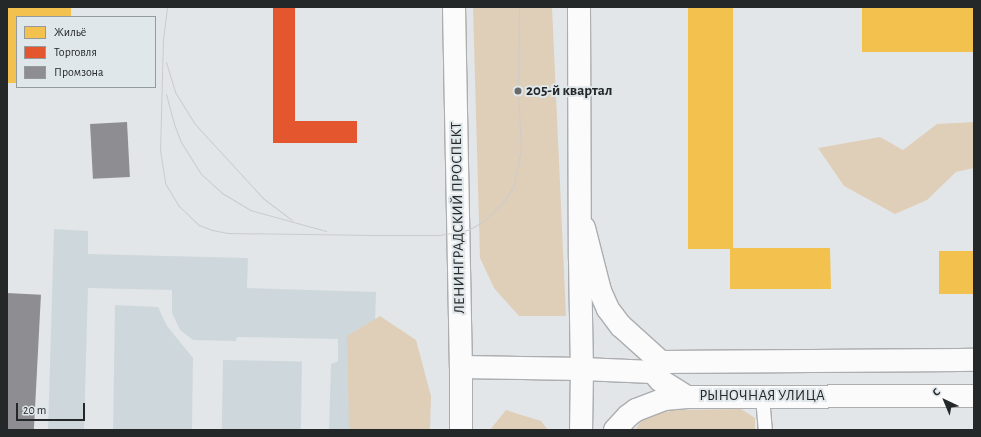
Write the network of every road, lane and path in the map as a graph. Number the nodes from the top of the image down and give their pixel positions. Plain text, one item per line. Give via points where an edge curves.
1 (454, 7) edge
2 (580, 7) edge
3 (580, 208) junction
4 (974, 360) edge
5 (461, 367) junction
6 (657, 367) junction
7 (582, 369) junction
8 (762, 396) junction
9 (974, 396) edge
10 (687, 397) junction
11 (461, 430) edge
12 (581, 430) edge
13 (615, 430) edge
14 (765, 430) edge

1 - 5 street, ЛЕНИНГРАДСКИЙ ПРОСПЕКТ
2 - 3 street
3 - 6 street, РЫНОЧНАЯ УЛИЦА via 605,304
3 - 7 street
4 - 6 street
5 - 7 street
5 - 11 street, ЛЕНИНГРАДСКИЙ ПРОСПЕКТ
6 - 7 street
6 - 10 street, РЫНОЧНАЯ УЛИЦА via 660,380
7 - 12 street
8 - 9 street, РЫНОЧНАЯ УЛИЦА
8 - 10 street, РЫНОЧНАЯ УЛИЦА
8 - 14 lane
10 - 13 street via 664,399 644,406 628,416

